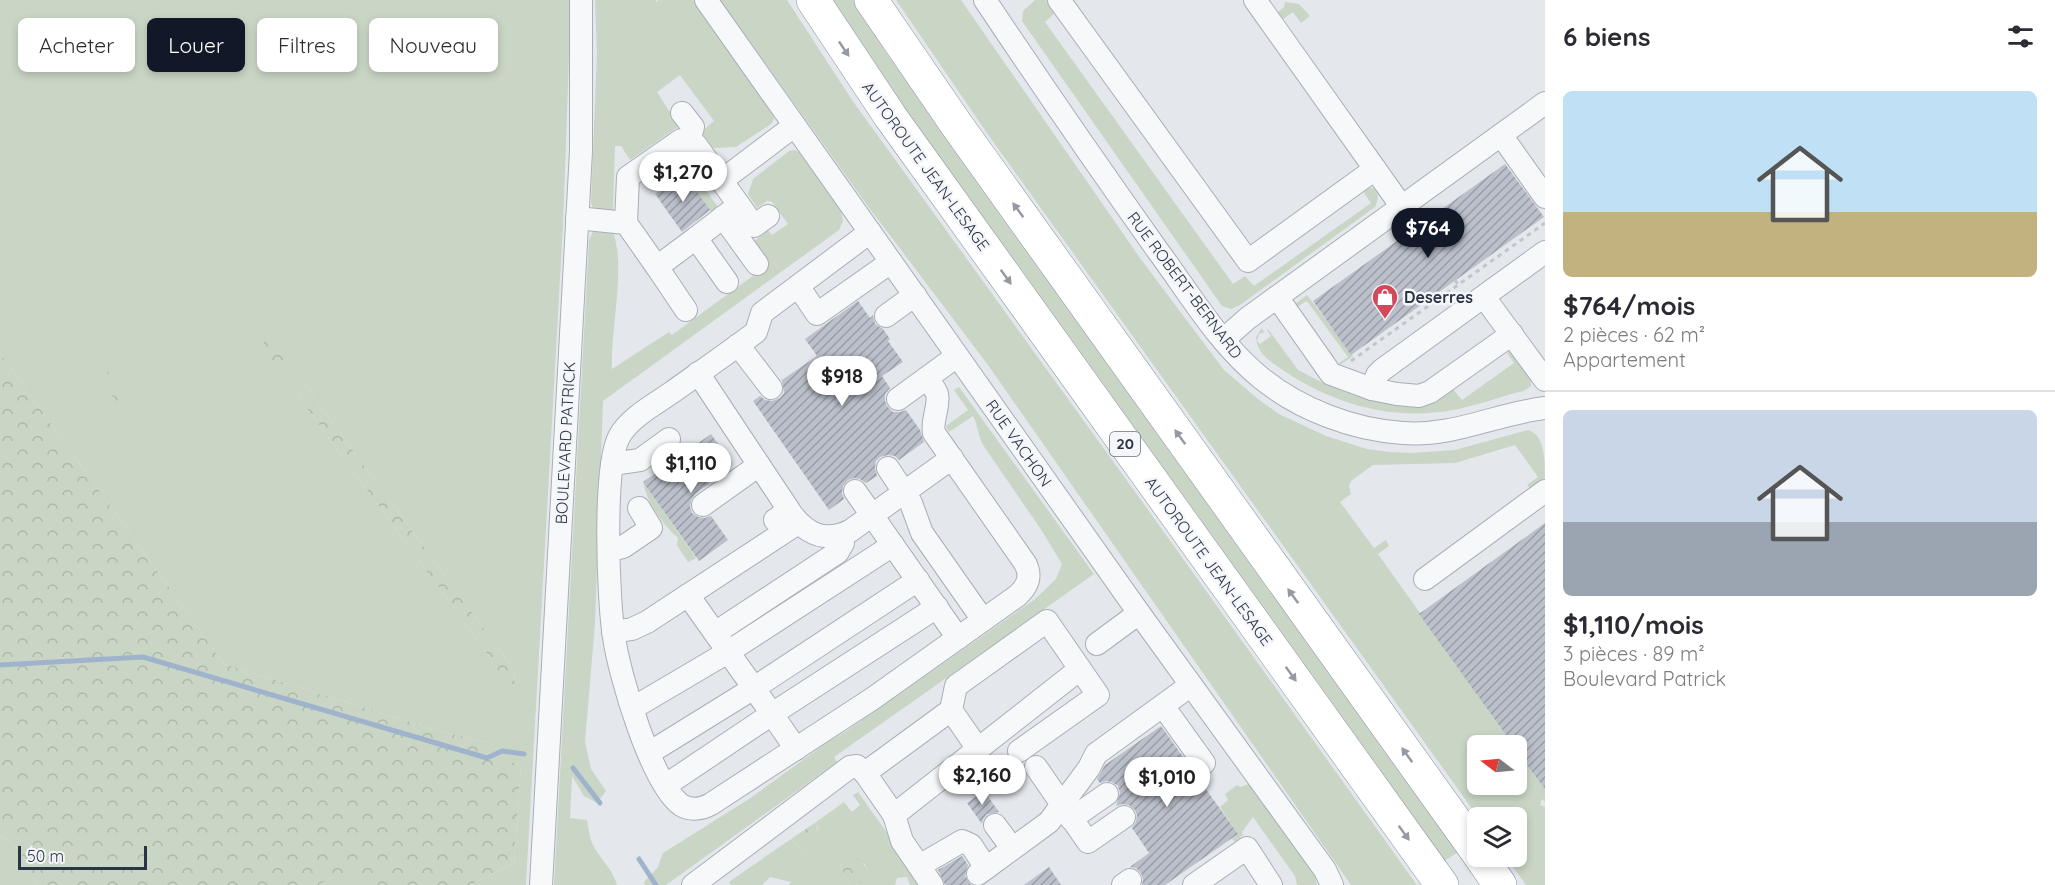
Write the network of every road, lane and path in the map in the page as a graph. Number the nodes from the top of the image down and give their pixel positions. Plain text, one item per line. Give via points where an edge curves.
1 (581, 0) edge
2 (706, 0) edge
3 (813, 0) edge
4 (872, 0) edge
5 (1059, 0) edge
6 (1255, 0) edge
7 (994, 3) edge
8 (1545, 103) edge
9 (682, 113) dead end
10 (795, 126) junction
11 (1501, 135) junction
12 (689, 142) junction
13 (1375, 169) junction
14 (721, 180) junction
15 (1545, 197) edge
16 (1402, 207) junction
17 (731, 211) junction
18 (768, 216) dead end
19 (577, 218) junction
20 (626, 223) junction
21 (1545, 223) edge
22 (870, 232) junction
23 (1521, 233) dead end
24 (1524, 237) junction
25 (696, 238) junction
26 (1545, 252) edge
27 (1492, 254) dead end
28 (1496, 258) junction
29 (891, 262) junction
30 (758, 264) dead end
31 (657, 267) junction
32 (728, 282) dead end
33 (798, 286) junction
34 (915, 295) junction
35 (1277, 297) junction
36 (1484, 297) junction
37 (686, 310) dead end
38 (886, 316) dead end
39 (1389, 327) dead end
40 (1392, 332) junction
41 (1512, 334) junction
42 (1223, 340) junction
43 (738, 345) junction
44 (957, 356) junction
45 (1349, 362) dead end
46 (698, 373) junction
47 (927, 378) junction
48 (1545, 380) edge
49 (771, 388) dead end
50 (1372, 389) junction
51 (898, 399) dead end
52 (1545, 408) edge
53 (669, 439) dead end
54 (952, 458) junction
55 (612, 464) junction
56 (759, 465) junction
57 (888, 468) dead end
58 (855, 491) dead end
59 (1545, 491) edge
60 (905, 492) junction
61 (703, 505) dead end
62 (639, 508) dead end
63 (872, 515) junction
64 (793, 517) junction
65 (842, 535) junction
66 (893, 545) junction
67 (610, 550) junction
68 (715, 561) dead end
69 (1425, 579) dead end
70 (918, 580) junction
71 (688, 595) junction
72 (937, 608) junction
73 (1139, 613) junction
74 (983, 620) junction
75 (614, 632) junction
76 (715, 633) junction
77 (958, 638) junction
78 (1097, 644) dead end
79 (728, 652) junction
80 (1080, 669) junction
81 (1191, 685) junction
82 (754, 688) junction
83 (1162, 706) junction
84 (633, 708) junction
85 (951, 710) junction
86 (772, 714) junction
87 (796, 749) junction
88 (978, 749) junction
89 (1019, 751) dead end
90 (649, 753) junction
91 (1204, 763) dead end
92 (1036, 767) dead end
93 (865, 773) junction
94 (666, 785) junction
95 (1107, 794) dead end
96 (1067, 812) junction
97 (894, 815) junction
98 (1124, 817) dead end
99 (995, 825) dead end
100 (1467, 838) edge
101 (1012, 849) junction
102 (919, 867) junction
103 (1487, 867) edge
104 (1197, 879) edge
105 (542, 885) edge
106 (693, 885) edge
107 (932, 885) edge
108 (1271, 885) edge
109 (1332, 885) edge
110 (1442, 885) edge
111 (1500, 885) edge

1 - 19 street, BOULEVARD PATRICK
2 - 10 street, RUE VACHON
3 -> 110 highway, AUTOROUTE JEAN-LESAGE / 20 via 890,116
100 -> 4 highway via 943,106
5 - 13 street via 1248,261
6 - 13 street
7 - 42 street, RUE ROBERT-BERNARD via 1131,213
8 - 11 street
9 - 12 street via 693,128
10 - 14 street
10 - 22 street, RUE VACHON
11 - 15 street
11 - 16 street
12 - 14 street via 696,144
12 - 20 street via 681,140 628,177
13 - 16 street
14 - 17 street
16 - 35 street
17 - 18 street via 754,226
17 - 25 street
17 - 30 street
19 - 20 street
19 - 105 street, BOULEVARD PATRICK
20 - 31 street
21 - 24 path
22 - 29 street, RUE VACHON
22 - 33 street
23 - 24 path
24 - 28 path
25 - 31 street
25 - 32 street
26 - 36 street
27 - 28 path
28 - 40 path
29 - 33 street via 817,314
29 - 34 street, RUE VACHON
31 - 37 street
33 - 43 street via 762,313 756,332
34 - 38 street
34 - 44 street, RUE VACHON
35 - 42 street
35 - 50 street via 1328,371
36 - 41 street
36 - 50 street via 1380,372
39 - 40 path
40 - 45 path
41 - 48 street
41 - 50 street via 1425,394
42 - 52 street, RUE ROBERT-BERNARD via 1250,369 1286,395 1337,419 1369,428 1436,433
43 - 46 street
43 - 49 street
44 - 47 street
44 - 73 street, RUE VACHON
46 - 55 street via 624,429 616,443
46 - 56 street
47 - 51 street
47 - 54 street via 938,399 934,433
53 - 55 street via 640,460
54 - 60 street
54 - 74 street via 1029,570 1023,591
55 - 67 street
56 - 61 street
56 - 64 street
57 - 60 street
58 - 63 street
59 - 69 street
60 - 63 street
60 - 74 street via 922,533
62 - 67 street via 651,528 623,547
63 - 65 street
63 - 66 street
64 - 65 street via 814,534
64 - 68 street
64 - 71 street
65 - 76 street via 838,552
66 - 70 street
66 - 79 street
67 - 75 street
70 - 72 street
70 - 82 street
71 - 75 street via 639,626
71 - 76 street
72 - 77 street
72 - 86 street
73 - 78 street
73 - 81 street, RUE VACHON
74 - 77 street
75 - 84 street via 620,670
76 - 79 street
77 - 87 street
79 - 82 street
79 - 84 street
80 - 85 street via 1047,621 956,686
80 - 88 street
80 - 89 street via 1098,695
81 - 83 street
81 - 109 street, RUE VACHON via 1204,716 1236,763 1322,866
82 - 86 street
82 - 90 street
83 - 91 street
83 - 96 street via 1096,754
84 - 90 street
85 - 88 street
85 - 93 street
86 - 87 street
86 - 94 street
87 - 94 street via 704,808 681,804
88 - 97 street
90 - 94 street
92 - 96 street
93 - 97 street
93 - 106 street via 857,766 850,767
95 - 96 street
96 - 98 street via 1088,842
96 - 101 street
97 - 102 street via 902,841
99 - 101 street
101 - 102 street via 982,871 971,845 962,841
102 - 107 street
103 - 111 highway
104 - 108 street via 1247,848

